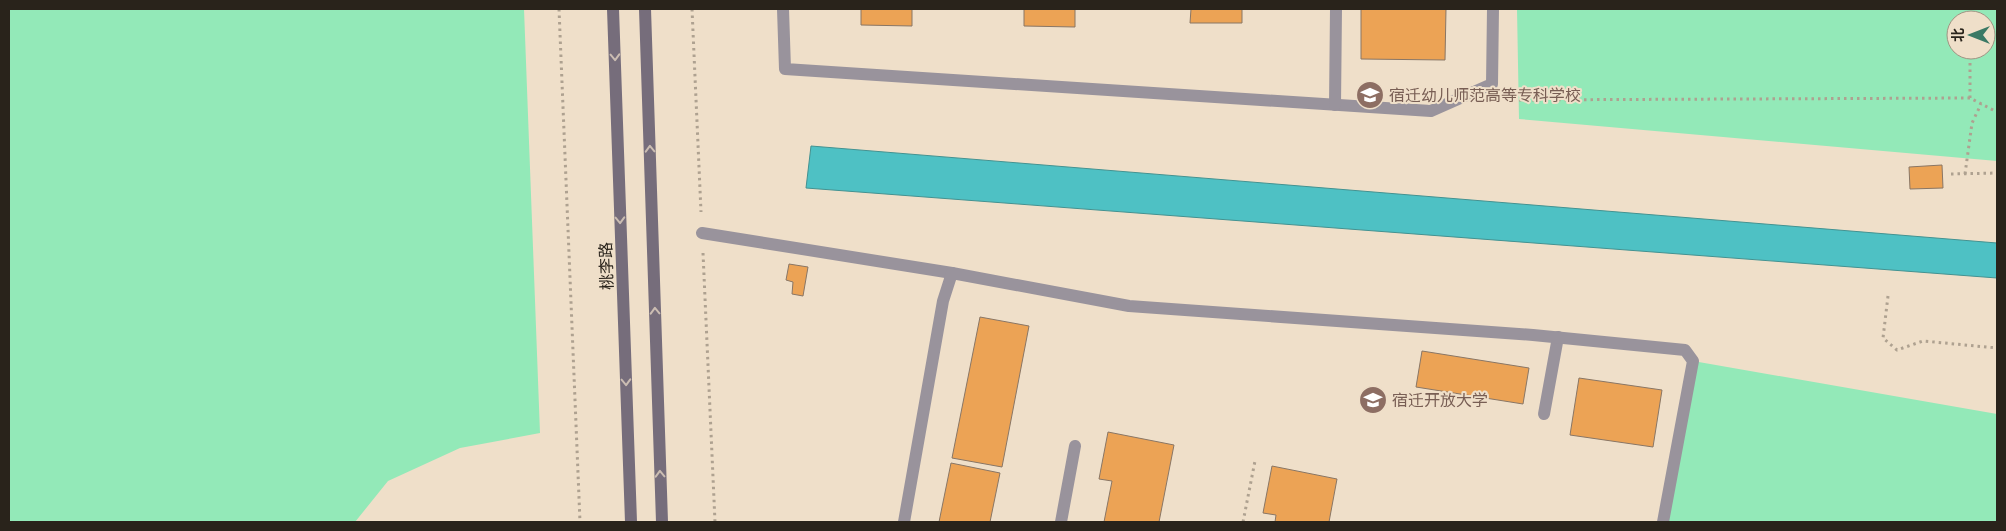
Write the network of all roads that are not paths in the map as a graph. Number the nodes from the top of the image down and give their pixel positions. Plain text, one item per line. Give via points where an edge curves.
1 (613, 9) edge
2 (645, 9) edge
3 (784, 9) edge
4 (1336, 9) edge
5 (1493, 9) edge
6 (1335, 105) junction
7 (702, 233) road end
8 (952, 273) junction
9 (1558, 337) junction
10 (1544, 414) dead end
11 (1075, 446) dead end
12 (631, 522) edge
13 (662, 522) edge
14 (904, 522) edge
15 (1061, 522) edge
16 (1663, 522) edge

1 -> 12 main road, 桃李路
13 -> 2 main road
3 - 6 lane via 786,69
4 - 6 lane
5 - 6 lane via 1492,84 1431,111
7 - 8 lane
8 - 9 lane via 1129,306
8 - 14 lane via 943,301
9 - 10 lane
9 - 16 lane via 1685,350 1693,361
11 - 15 lane

